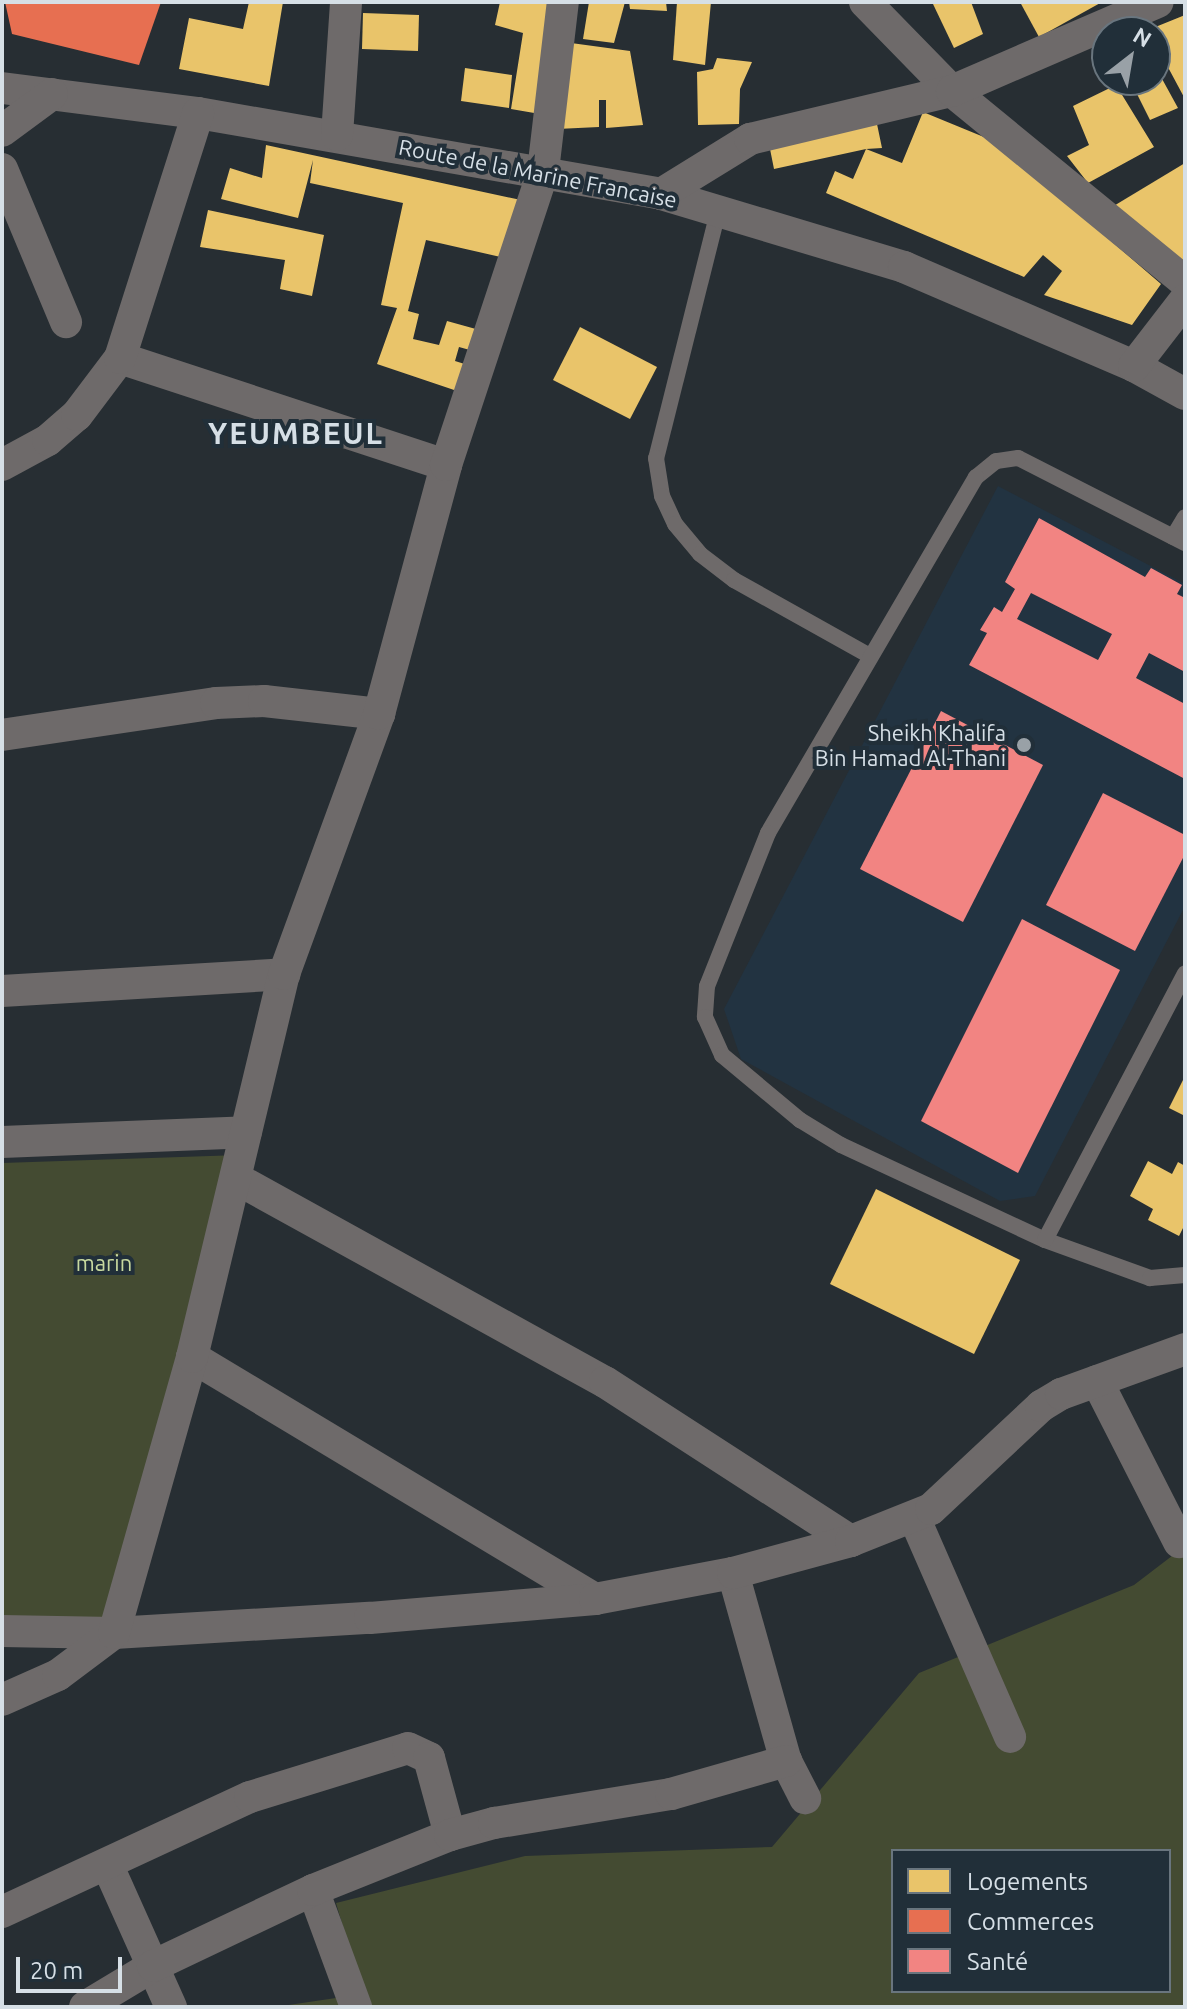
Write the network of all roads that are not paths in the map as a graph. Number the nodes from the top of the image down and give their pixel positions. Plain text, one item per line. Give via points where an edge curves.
1 (346, 2) edge
2 (563, 2) edge
3 (865, 2) edge
4 (1154, 3) edge
5 (2, 88) edge
6 (952, 91) junction
7 (52, 94) junction
8 (198, 113) junction
9 (2, 131) edge
10 (337, 135) junction
11 (2, 169) edge
12 (543, 171) junction
13 (661, 194) junction
14 (718, 212) junction
15 (1185, 282) edge
16 (1185, 300) edge
17 (66, 322) dead end
18 (120, 358) junction
19 (1134, 366) junction
20 (1185, 394) edge
21 (2, 465) edge
22 (446, 465) junction
23 (1185, 517) edge
24 (1179, 540) edge
25 (868, 655) junction
26 (379, 714) junction
27 (2, 735) edge
28 (1185, 973) edge
29 (284, 974) junction
30 (2, 991) edge
31 (246, 1132) junction
32 (2, 1142) edge
33 (237, 1179) junction
34 (1045, 1240) junction
35 (1185, 1275) edge
36 (1185, 1349) edge
37 (192, 1357) junction
38 (1097, 1381) junction
39 (914, 1517) junction
40 (851, 1541) junction
41 (1179, 1542) dead end
42 (733, 1573) junction
43 (595, 1599) junction
44 (2, 1631) edge
45 (114, 1633) junction
46 (2, 1700) edge
47 (1010, 1737) dead end
48 (786, 1761) junction
49 (805, 1798) dead end
50 (450, 1835) junction
51 (107, 1864) junction
52 (313, 1890) junction
53 (2, 1912) edge
54 (153, 1966) junction
55 (85, 2007) edge
56 (171, 2007) edge
57 (356, 2007) edge

1 - 10 street
2 - 12 street
3 - 6 street
4 - 6 street
5 - 7 street, Route de la Marine Francaise
6 - 13 street via 769,131 735,145
6 - 15 street
7 - 8 street, Route de la Marine Francaise
7 - 9 street
8 - 10 street, Route de la Marine Francaise
8 - 18 street
10 - 12 street, Route de la Marine Francaise
11 - 17 street
12 - 13 street, Route de la Marine Francaise
12 - 22 street
13 - 14 street, Route de la Marine Francaise
14 - 19 street, Route de la Marine Francaise via 904,267
14 - 25 lane via 656,458 662,496 675,524 700,554 734,580
16 - 19 street
18 - 21 street via 77,415 48,440
18 - 22 street
19 - 20 street, Route de la Marine Francaise
22 - 26 street
23 - 24 lane
24 - 25 lane via 1018,458 996,461 976,477
25 - 34 lane via 756,857 707,986 705,1017 722,1055 800,1120 841,1145
26 - 27 street via 264,701 216,703
26 - 29 street
28 - 34 lane
29 - 30 street
29 - 31 street
31 - 32 street
31 - 33 street
33 - 37 street
33 - 40 street via 605,1382
34 - 35 lane via 1150,1278
36 - 38 street
37 - 43 street
37 - 45 street
38 - 39 street via 1041,1406 931,1509
38 - 41 street
39 - 40 street
39 - 47 street
40 - 42 street
42 - 43 street
42 - 48 street
43 - 45 street
44 - 45 street
45 - 46 street via 58,1675
48 - 49 street
48 - 50 street via 671,1794
50 - 51 street via 429,1758 408,1748 250,1797
50 - 52 street
51 - 53 street
51 - 54 street
52 - 54 street
52 - 57 street
54 - 55 street
54 - 56 street

